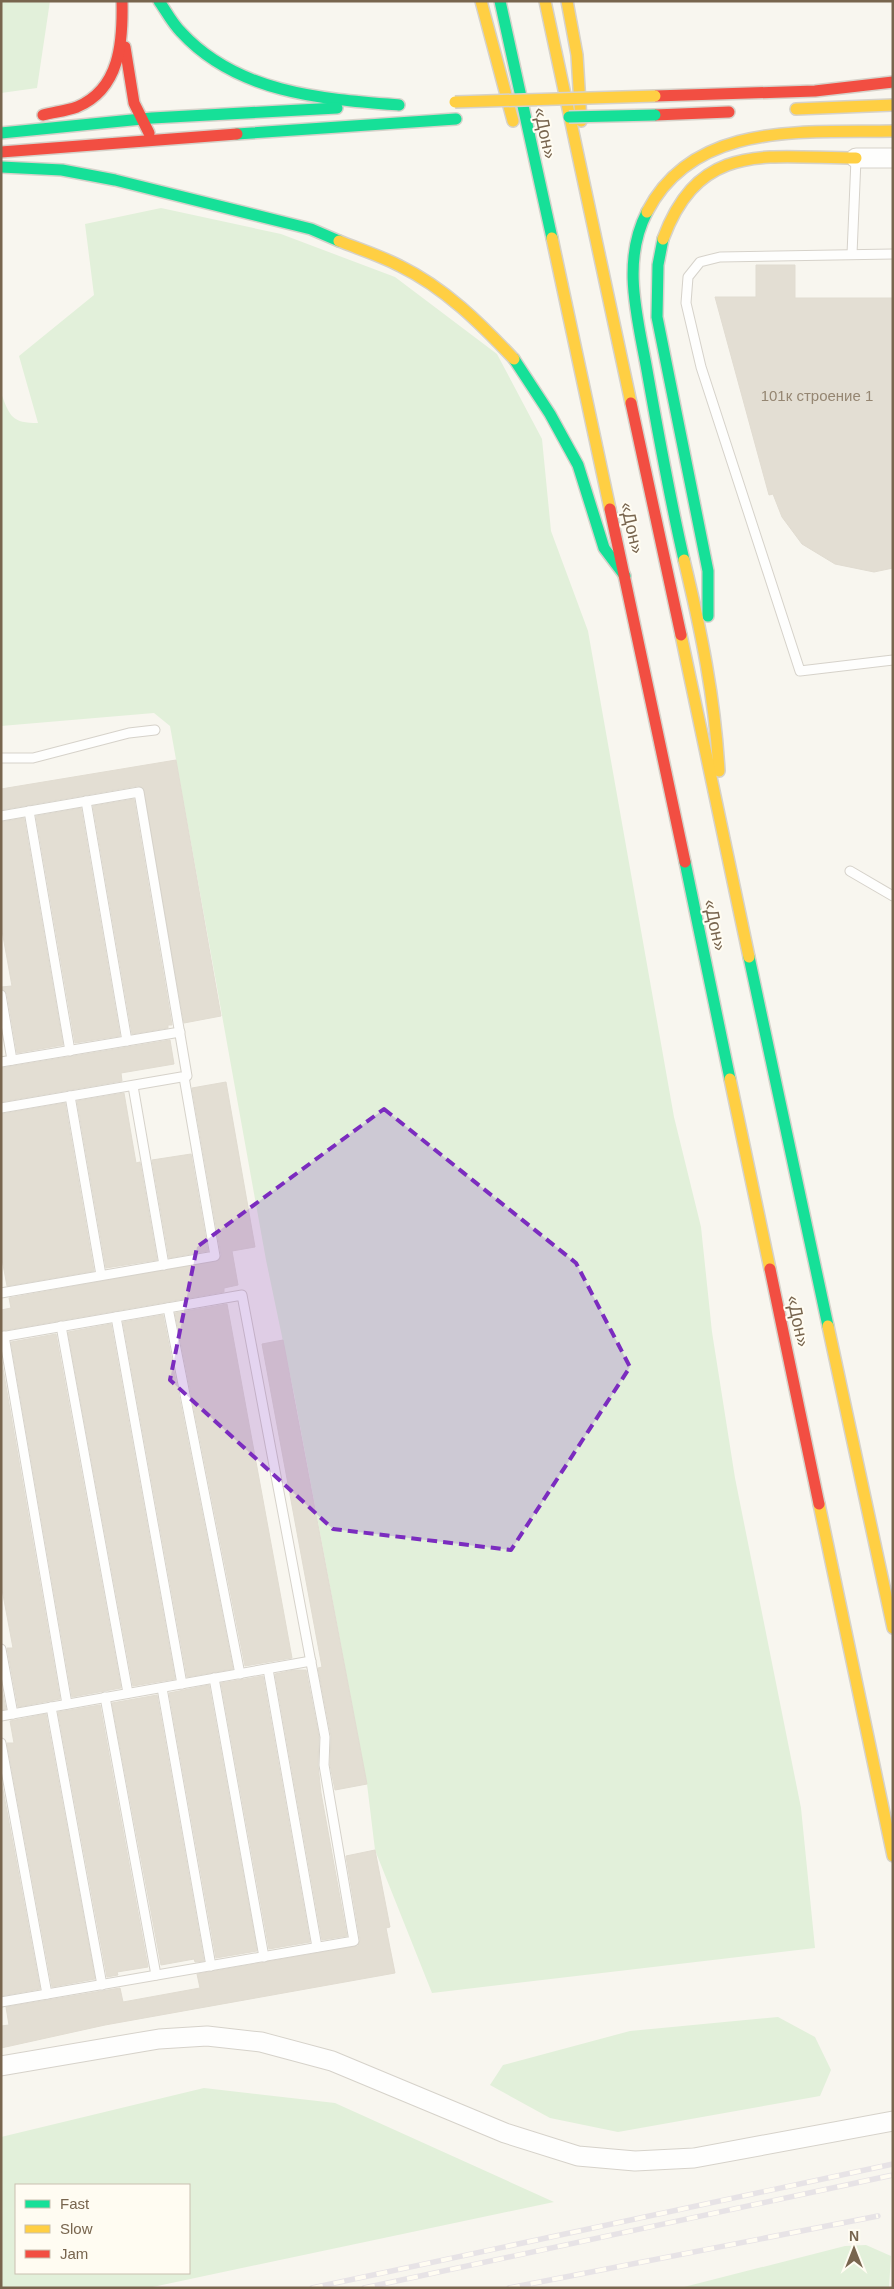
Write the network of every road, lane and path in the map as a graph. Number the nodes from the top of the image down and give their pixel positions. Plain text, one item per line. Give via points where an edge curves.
1 (122, 1) edge
2 (159, 1) edge
3 (481, 1) edge
4 (500, 1) edge
5 (545, 1) edge
6 (567, 1) edge
7 (123, 31) junction
8 (893, 84) edge
9 (450, 102) dead end
10 (893, 105) edge
11 (784, 110) dead end
12 (744, 111) dead end
13 (35, 116) dead end
14 (555, 117) dead end
15 (496, 118) dead end
16 (536, 118) dead end
17 (18, 119) dead end
18 (461, 119) dead end
19 (139, 120) junction
20 (1, 122) edge
21 (893, 132) edge
22 (1, 134) edge
23 (154, 139) junction
24 (1, 152) edge
25 (856, 158) junction
26 (893, 158) edge
27 (1, 167) edge
28 (586, 200) junction
29 (852, 254) junction
30 (893, 254) edge
31 (571, 336) junction
32 (624, 576) junction
33 (893, 660) edge
34 (708, 662) junction
35 (155, 730) dead end
36 (1, 758) edge
37 (86, 801) junction
38 (29, 811) junction
39 (1, 816) edge
40 (720, 821) junction
41 (850, 871) dead end
42 (893, 896) edge
43 (1, 995) edge
44 (180, 1032) junction
45 (126, 1041) junction
46 (70, 1051) junction
47 (12, 1060) junction
48 (1, 1062) edge
49 (184, 1076) junction
50 (133, 1086) junction
51 (70, 1096) junction
52 (1, 1108) edge
53 (164, 1265) junction
54 (101, 1275) junction
55 (1, 1293) edge
56 (168, 1308) junction
57 (116, 1317) junction
58 (61, 1326) junction
59 (2, 1336) edge
60 (893, 1628) edge
61 (1, 1648) edge
62 (311, 1662) junction
63 (268, 1669) junction
64 (240, 1674) junction
65 (214, 1678) junction
66 (182, 1684) junction
67 (162, 1688) junction
68 (128, 1694) junction
69 (105, 1697) junction
70 (68, 1704) junction
71 (52, 1707) junction
72 (13, 1714) junction
73 (1, 1716) edge
74 (1, 1743) edge
75 (893, 1856) edge
76 (317, 1947) junction
77 (264, 1957) junction
78 (211, 1966) junction
79 (156, 1975) junction
80 (102, 1985) junction
81 (47, 1994) junction
82 (1, 2002) edge
83 (1, 2066) edge
84 (893, 2121) edge

1 - 7 main road
2 - 19 main road via 166,15 190,44 221,67 255,84 331,100 404,105
3 - 31 main road
4 - 31 main road, «Дон»
5 - 28 main road, «Дон»
6 - 28 main road via 577,55
7 - 13 main road via 121,54 114,75 99,93 79,106
7 - 19 main road via 128,76
8 - 9 main road, bridge via 815,91
10 - 11 main road
12 - 14 main road, bridge
15 - 16 main road
17 - 20 main road
18 - 23 main road
19 - 22 main road
19 - 23 main road
21 - 34 main road via 774,134 742,139 706,153 673,177 651,205 638,232 632,284 667,487
23 - 24 main road
25 - 26 street
25 - 29 lane
25 - 34 main road via 746,158 729,162 692,186 677,205 660,250 655,288 657,316 708,571
27 - 32 main road via 62,170 115,180 311,229 401,266 451,298 517,362 550,414 578,465 604,548
28 - 40 main road, «Дон»
29 - 30 lane
29 - 33 lane via 720,257 700,262 688,277 686,303 701,368 800,671
31 - 32 main road, «Дон»
32 - 75 main road, «Дон»
34 - 40 main road via 719,761
35 - 36 lane via 130,733 33,758
37 - 38 lane
37 - 44 lane via 139,792
37 - 45 lane
38 - 39 lane
38 - 46 lane
40 - 60 main road, «Дон»
41 - 42 lane
43 - 47 lane
44 - 45 lane
44 - 49 lane via 187,1076
45 - 46 lane
46 - 47 lane
47 - 48 lane
49 - 50 lane
49 - 53 lane via 215,1256
50 - 51 lane
50 - 53 lane
51 - 52 lane
51 - 54 lane
53 - 54 lane
54 - 55 lane
56 - 57 lane
56 - 62 lane via 242,1295
56 - 64 lane
57 - 58 lane
57 - 66 lane
58 - 59 lane
58 - 68 lane
59 - 70 lane
61 - 72 lane
62 - 63 lane
62 - 76 lane via 325,1737 324,1765 354,1941
63 - 64 lane
63 - 76 lane
64 - 65 lane
65 - 66 lane
65 - 77 lane
66 - 67 lane
67 - 68 lane
67 - 78 lane
68 - 69 lane
69 - 70 lane
69 - 79 lane
70 - 71 lane
71 - 72 lane
71 - 80 lane
72 - 73 lane
74 - 81 lane
76 - 77 lane
77 - 78 lane
78 - 79 lane
79 - 80 lane
80 - 81 lane
81 - 82 lane
83 - 84 street via 159,2039 208,2036 261,2042 332,2062 506,2134 578,2156 635,2161 694,2158

